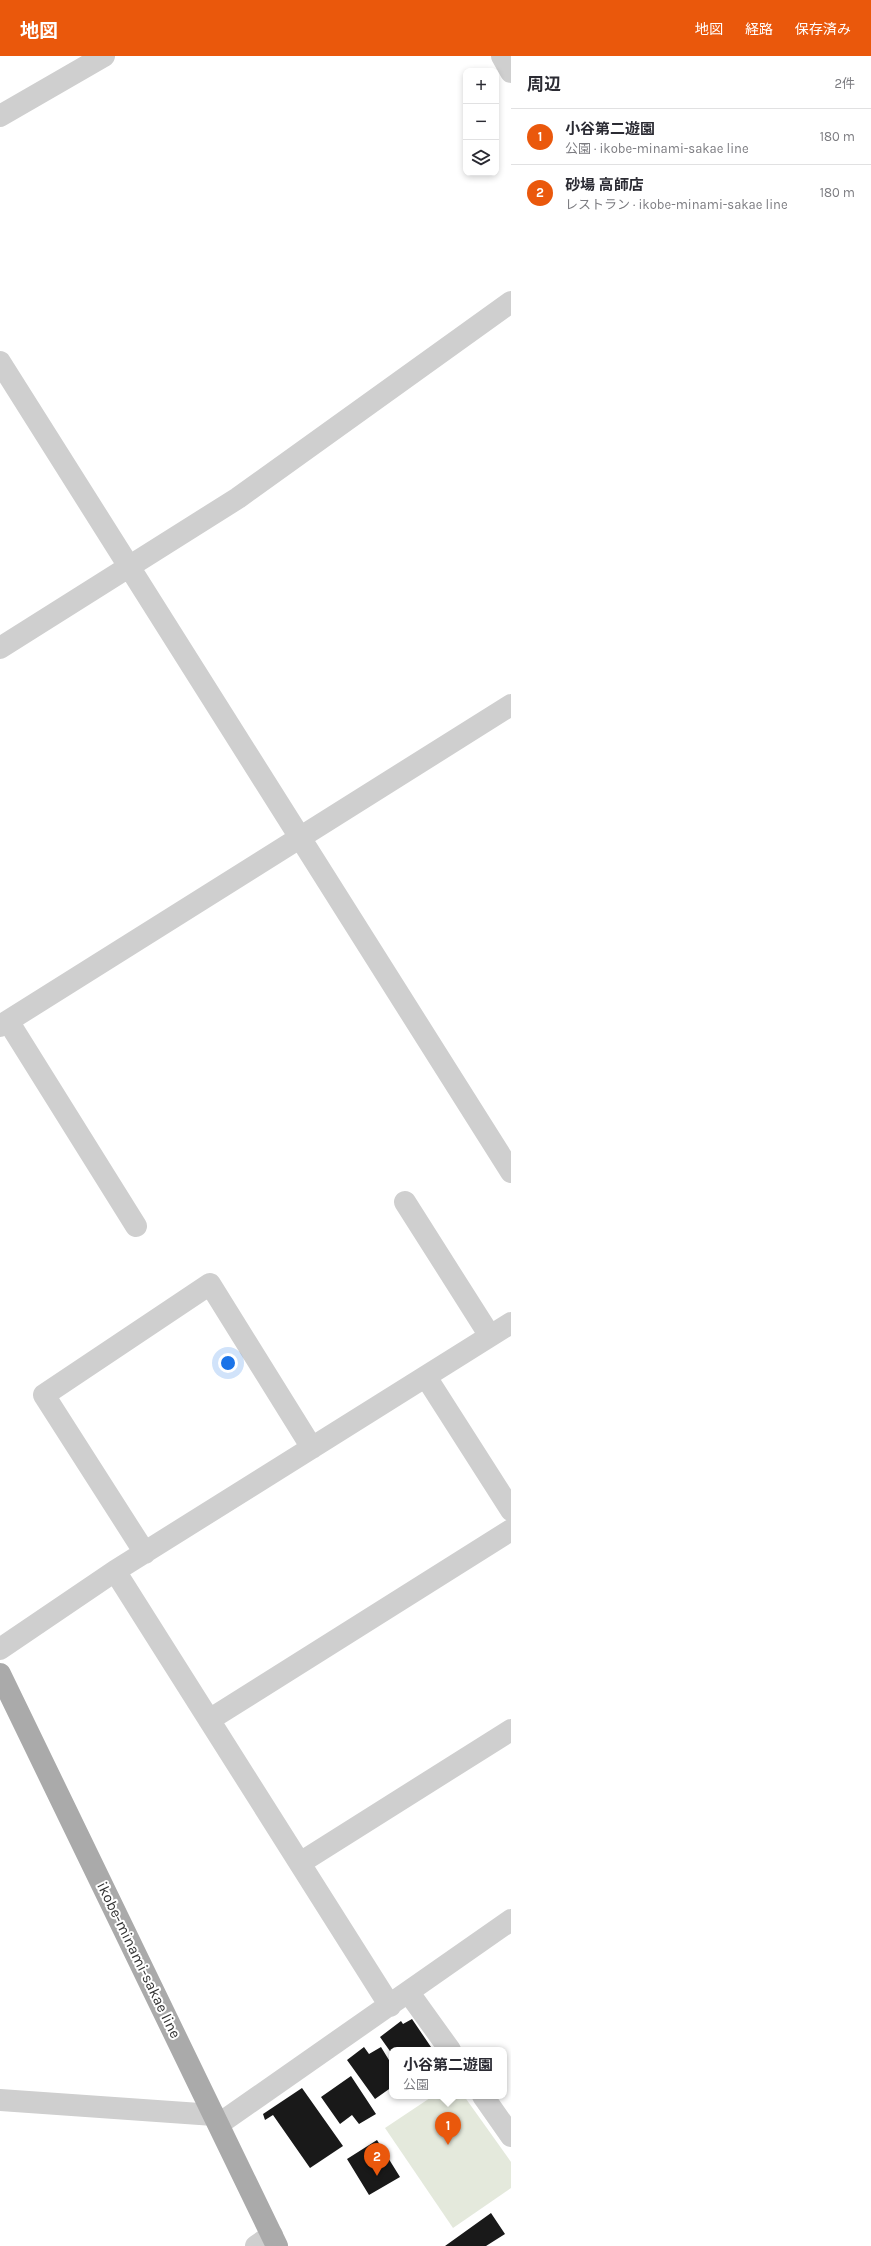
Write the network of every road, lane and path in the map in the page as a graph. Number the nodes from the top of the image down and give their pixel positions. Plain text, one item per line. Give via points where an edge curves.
1 (104, 56) edge
2 (502, 56) edge
3 (511, 72) edge
4 (0, 116) edge
5 (511, 302) edge
6 (0, 362) edge
7 (129, 567) junction
8 (0, 648) edge
9 (511, 705) edge
10 (299, 836) junction
11 (4, 1024) edge
12 (511, 1172) edge
13 (405, 1202) dead end
14 (136, 1226) dead end
15 (511, 1323) edge
16 (490, 1336) junction
17 (426, 1376) junction
18 (312, 1448) junction
19 (511, 1510) edge
20 (511, 1530) edge
21 (145, 1553) junction
22 (115, 1571) junction
23 (0, 1649) edge
24 (0, 1674) edge
25 (209, 1720) junction
26 (511, 1730) edge
27 (300, 1863) junction
28 (511, 1920) edge
29 (409, 1992) junction
30 (390, 2006) junction
31 (448, 2047) edge
32 (485, 2099) edge
33 (0, 2100) edge
34 (216, 2120) junction
35 (509, 2130) edge
36 (268, 2242) edge

1 - 4 street
2 - 3 street
5 - 7 street via 238,498
6 - 7 street
7 - 8 street
7 - 10 street
9 - 10 street
10 - 11 street
10 - 12 street
11 - 14 street
13 - 16 street
15 - 16 street
16 - 17 street
17 - 18 street
17 - 19 street
18 - 21 street
18 - 21 street via 210,1284 44,1395
20 - 25 street
21 - 22 street
22 - 23 street
22 - 25 street
24 - 34 main road, ikobe-minami-sakae line
25 - 27 street
26 - 27 street
27 - 30 street
28 - 29 street
29 - 30 street
29 - 31 street
30 - 34 street
32 - 35 street
33 - 34 street
34 - 36 main road, ikobe-minami-sakae line

